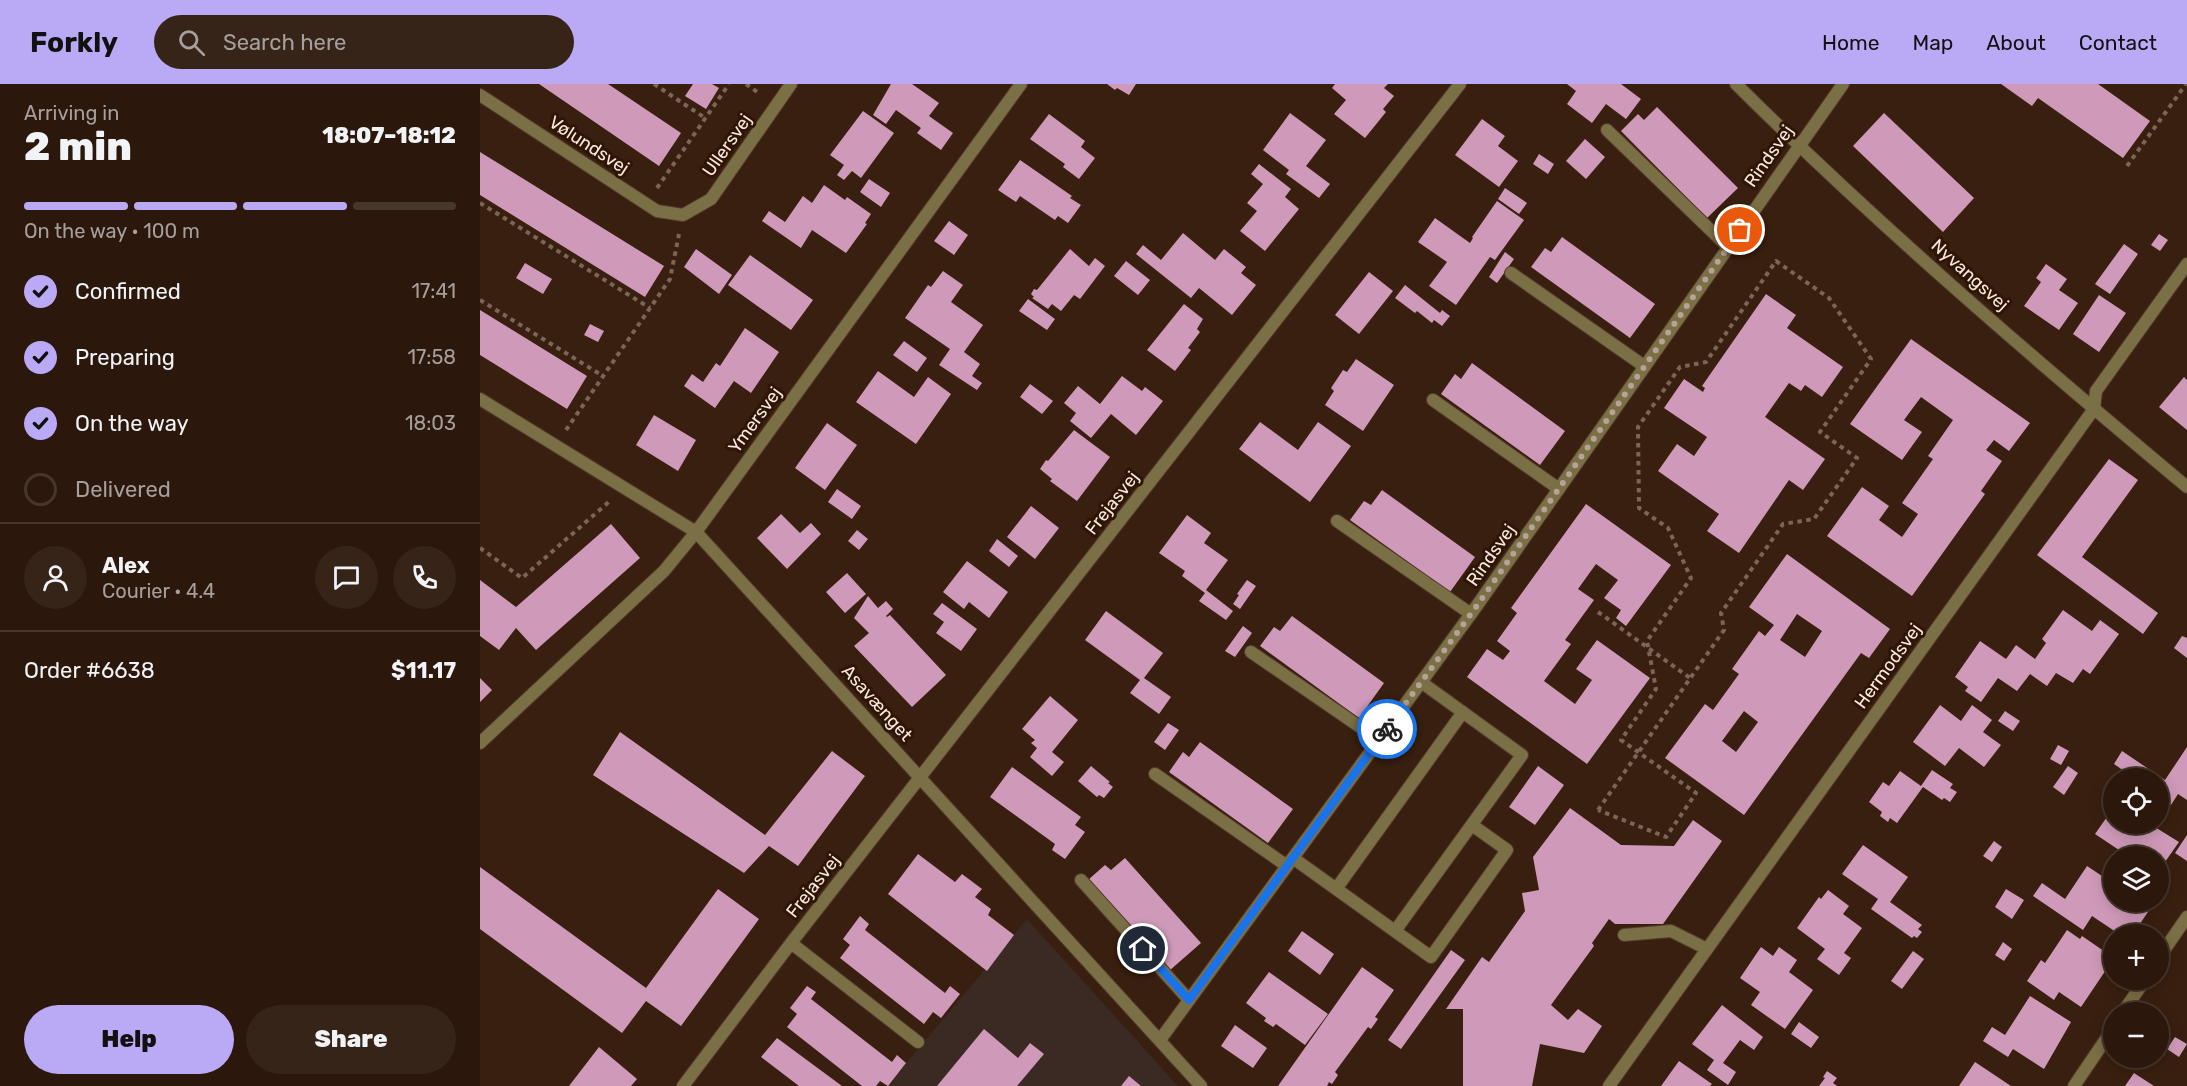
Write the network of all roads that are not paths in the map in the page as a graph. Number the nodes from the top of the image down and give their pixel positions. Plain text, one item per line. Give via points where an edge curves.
1 (791, 84) edge
2 (1021, 84) edge
3 (1460, 84) edge
4 (1736, 84) edge
5 (1843, 84) edge
6 (480, 95) edge
7 (1607, 130) dead end
8 (1798, 146) junction
9 (683, 216) joint
10 (1728, 247) junction
11 (2187, 264) edge
12 (1511, 273) dead end
13 (1644, 366) junction
14 (480, 399) edge
15 (1433, 400) dead end
16 (2094, 409) junction
17 (2187, 487) edge
18 (1559, 489) junction
19 (1337, 521) dead end
20 (696, 532) junction
21 (1471, 614) junction
22 (1251, 652) dead end
23 (1421, 682) junction
24 (1463, 712) junction
25 (1379, 740) junction
26 (480, 743) edge
27 (1155, 774) dead end
28 (921, 778) junction
29 (1472, 825) junction
30 (1290, 862) junction
31 (1081, 880) dead end
32 (1336, 889) junction
33 (2187, 917) edge
34 (1395, 931) junction
35 (1624, 935) dead end
36 (792, 943) junction
37 (2169, 943) edge
38 (1707, 950) junction
39 (1189, 1000) junction
40 (1160, 1040) junction
41 (918, 1041) dead end
42 (2103, 1043) edge
43 (683, 1086) edge
44 (1201, 1086) edge
45 (1609, 1086) edge
46 (2074, 1086) edge

1 - 9 street, Ullersvej via 711,199
2 - 20 street, Ymersvej
3 - 28 street, Frejasvej
4 - 8 street, Nyvangsvej
5 - 8 street, Rindsvej
6 - 9 street, Vølundsvej via 657,211
7 - 10 street
8 - 10 street, Rindsvej
8 - 16 street, Nyvangsvej
10 - 13 street, Rindsvej
11 - 16 street, Hermodsvej via 2096,391
12 - 13 street
13 - 18 street, Rindsvej
14 - 20 street, Asavænget
15 - 18 street
16 - 17 street, Nyvangsvej
16 - 38 street, Hermodsvej
18 - 21 street, Rindsvej
19 - 21 street
20 - 26 street, Ymersvej via 664,571
20 - 28 street, Asavænget
21 - 23 street, Rindsvej
22 - 25 street
23 - 24 street
23 - 25 street, Rindsvej
24 - 29 street via 1522,755
24 - 32 street
25 - 30 street, Rindsvej
27 - 30 street
28 - 36 street, Frejasvej
28 - 40 street, Asavænget
29 - 34 street
29 - 34 street via 1508,850 1431,957
30 - 32 street
30 - 39 street, Rindsvej
31 - 39 street
32 - 34 street
33 - 37 street
35 - 38 street via 1671,931
36 - 41 street, Frejasvej
36 - 43 street, Frejasvej
38 - 45 street, Hermodsvej
39 - 40 street, Rindsvej
40 - 44 street, Asavænget
42 - 46 street

